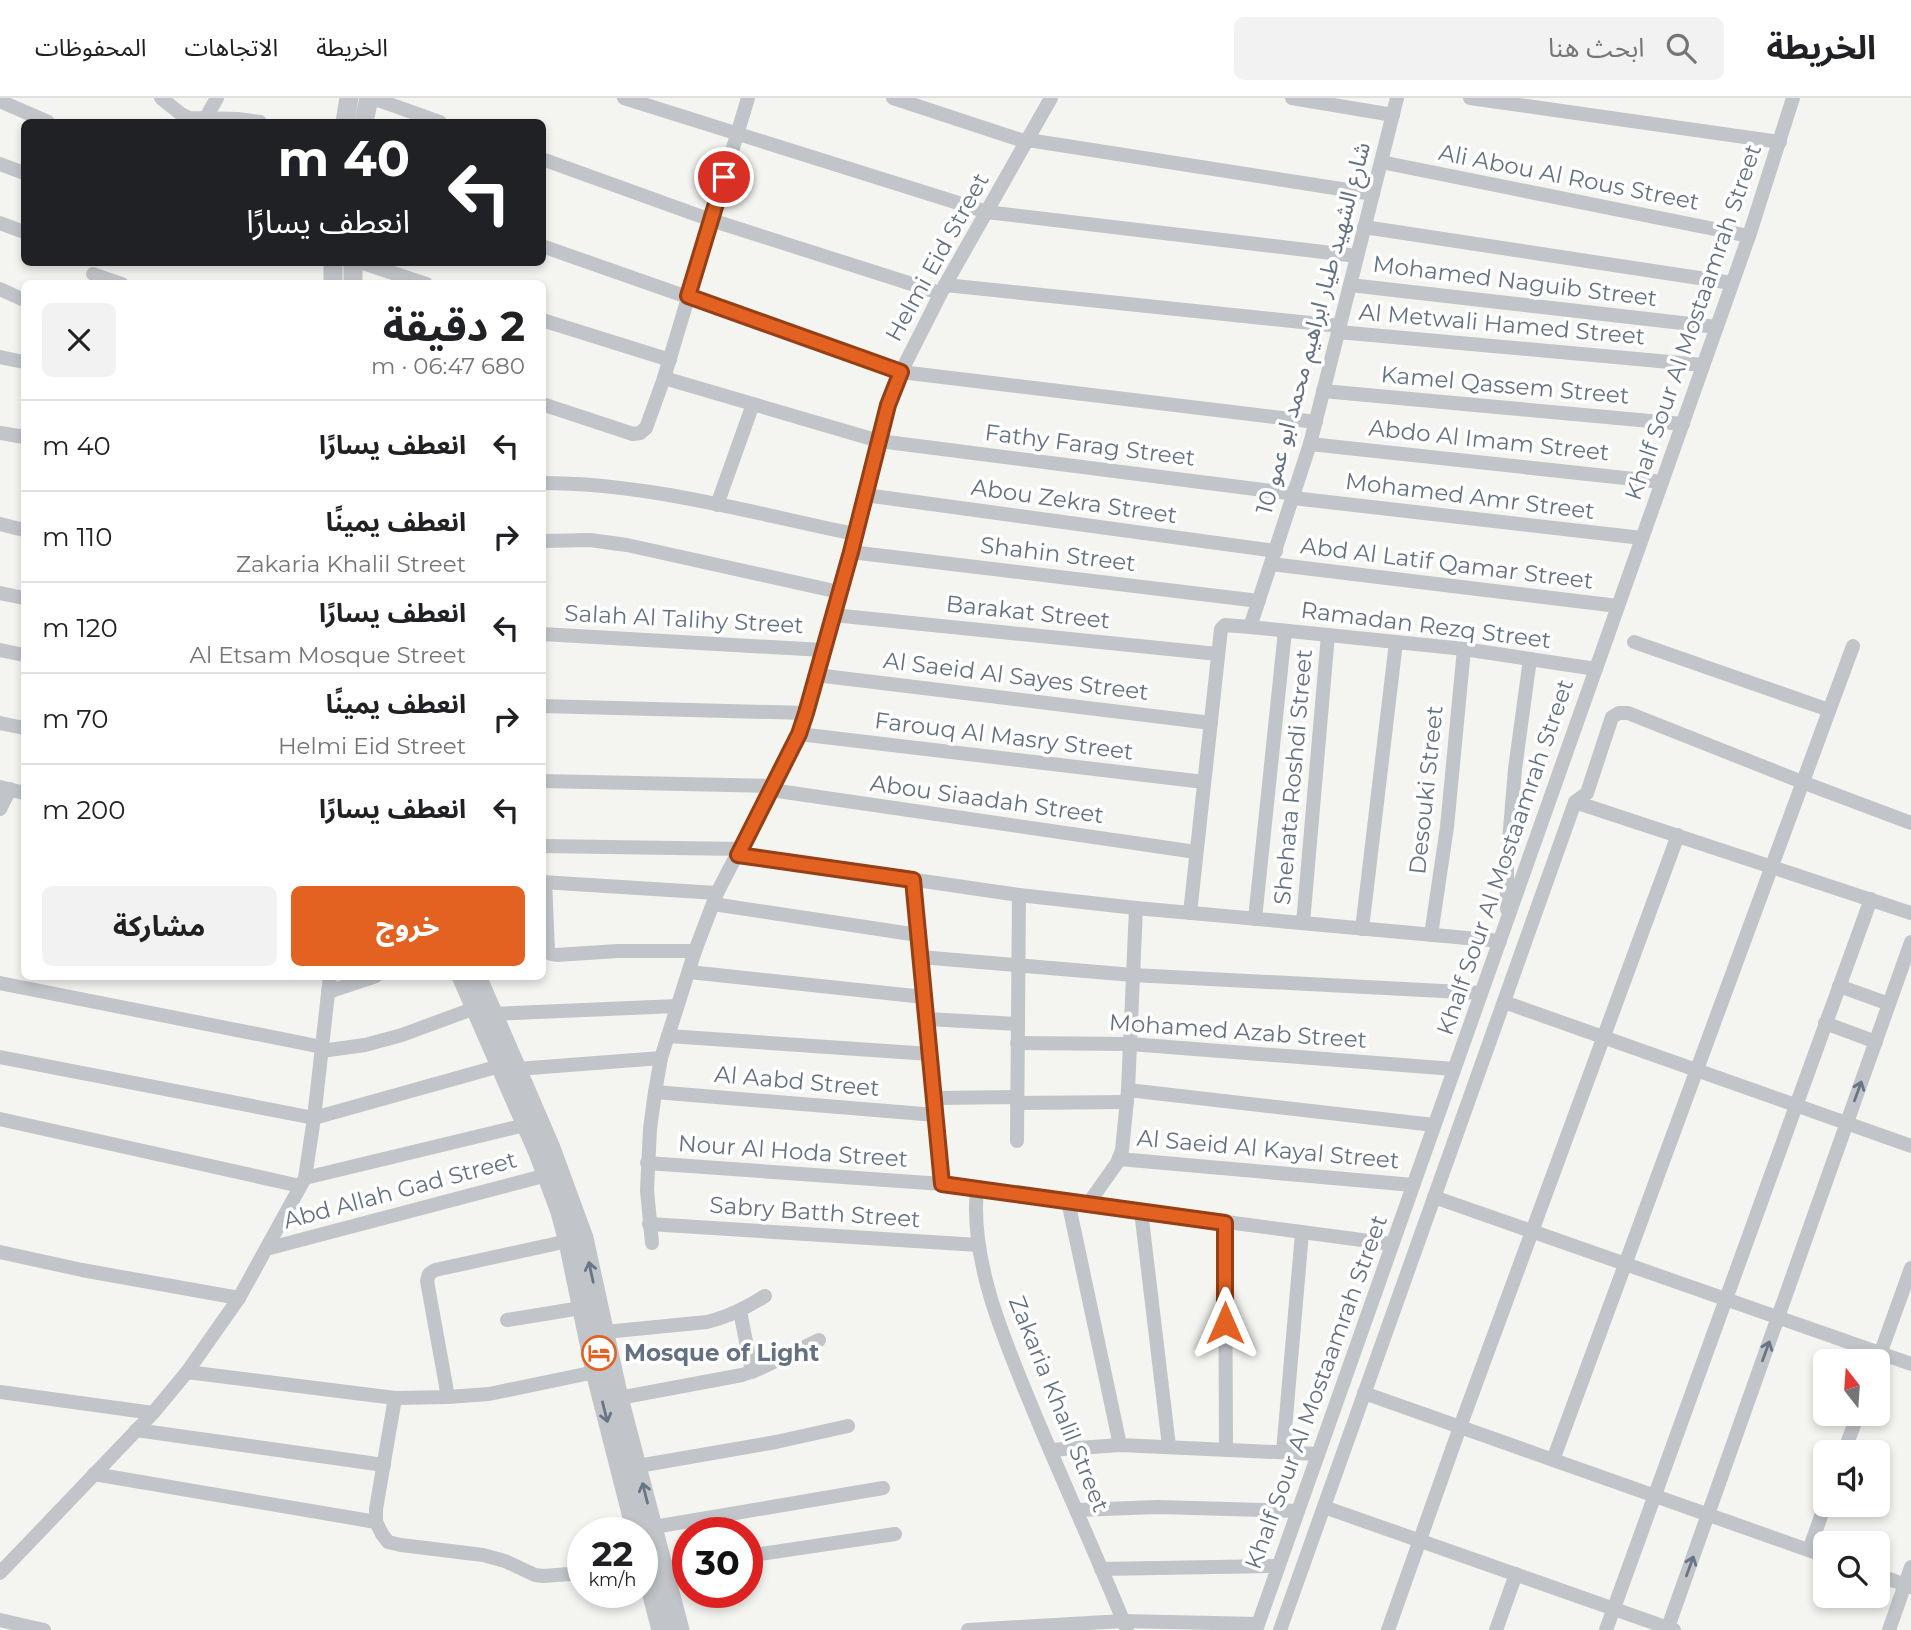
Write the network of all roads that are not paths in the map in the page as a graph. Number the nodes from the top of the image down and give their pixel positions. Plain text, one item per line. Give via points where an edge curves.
1 (161, 98) edge
2 (217, 98) edge
3 (349, 98) edge
4 (371, 98) edge
5 (624, 98) edge
6 (748, 98) edge
7 (893, 98) edge
8 (1051, 98) edge
9 (1292, 98) edge
10 (1397, 98) edge
11 (1470, 98) edge
12 (1793, 98) edge
13 (0, 101) edge
14 (1393, 115) junction
15 (41, 119) edge
16 (194, 119) edge
17 (204, 119) edge
18 (346, 119) edge
19 (365, 119) edge
20 (431, 119) edge
21 (738, 134) junction
22 (1027, 141) junction
23 (1780, 142) junction
24 (546, 160) edge
25 (1381, 162) junction
26 (0, 164) edge
27 (21, 172) edge
28 (1373, 194) junction
29 (987, 212) junction
30 (711, 220) junction
31 (0, 223) edge
32 (1364, 227) junction
33 (21, 231) edge
34 (1749, 236) junction
35 (546, 247) edge
36 (1357, 256) junction
37 (372, 266) edge
38 (93, 273) edge
39 (111, 280) edge
40 (414, 280) edge
41 (1732, 283) junction
42 (1350, 285) junction
43 (0, 289) edge
44 (942, 289) junction
45 (688, 296) junction
46 (21, 299) edge
47 (546, 321) edge
48 (1717, 327) junction
49 (1339, 329) junction
50 (0, 357) edge
51 (670, 360) junction
52 (21, 361) edge
53 (1703, 365) junction
54 (901, 372) junction
55 (664, 378) junction
56 (1323, 391) junction
57 (753, 404) junction
58 (546, 405) edge
59 (1316, 422) junction
60 (1683, 424) junction
61 (0, 433) edge
62 (21, 436) edge
63 (879, 441) junction
64 (1310, 444) junction
65 (546, 482) edge
66 (1662, 482) junction
67 (865, 495) junction
68 (1294, 496) junction
69 (717, 505) junction
70 (0, 524) edge
71 (21, 529) edge
72 (855, 534) junction
73 (1642, 538) junction
74 (546, 541) edge
75 (851, 552) junction
76 (1274, 558) junction
77 (839, 592) junction
78 (0, 593) edge
79 (21, 597) edge
80 (1259, 601) junction
81 (1618, 606) junction
82 (833, 615) junction
83 (1250, 627) junction
84 (1285, 631) junction
85 (546, 634) edge
86 (1328, 635) junction
87 (1396, 642) junction
88 (1634, 642) dead end
89 (1853, 646) dead end
90 (1464, 649) junction
91 (0, 650) edge
92 (823, 650) junction
93 (21, 654) edge
94 (1218, 654) junction
95 (1530, 659) junction
96 (1595, 669) junction
97 (817, 675) junction
98 (546, 706) edge
99 (1829, 710) junction
100 (806, 713) junction
101 (0, 723) edge
102 (1210, 723) junction
103 (21, 728) edge
104 (799, 734) junction
105 (546, 781) edge
106 (1204, 782) junction
107 (1802, 782) junction
108 (772, 788) junction
109 (11, 790) edge
110 (1575, 802) junction
111 (0, 809) edge
112 (1911, 822) edge
113 (1678, 835) junction
114 (546, 846) edge
115 (740, 852) junction
116 (1196, 852) junction
117 (1772, 866) junction
118 (913, 880) junction
119 (546, 882) edge
120 (1019, 895) junction
121 (715, 898) junction
122 (1871, 899) junction
123 (1136, 908) junction
124 (1190, 913) junction
125 (1911, 913) edge
126 (546, 916) edge
127 (1255, 919) junction
128 (1507, 921) junction
129 (1303, 923) junction
130 (1362, 929) junction
131 (918, 935) junction
132 (1431, 935) junction
133 (1500, 941) junction
134 (1911, 942) edge
135 (695, 951) junction
136 (920, 957) junction
137 (1018, 965) junction
138 (689, 972) junction
139 (1133, 975) junction
140 (352, 980) edge
141 (464, 980) edge
142 (478, 980) edge
143 (0, 983) edge
144 (329, 984) edge
145 (1839, 986) junction
146 (1481, 993) junction
147 (924, 997) junction
148 (1504, 1002) junction
149 (1889, 1004) junction
150 (677, 1006) junction
151 (484, 1011) junction
152 (927, 1019) junction
153 (1825, 1023) junction
154 (1018, 1024) junction
155 (668, 1036) junction
156 (1604, 1038) junction
157 (1017, 1042) junction
158 (1875, 1042) junction
159 (1130, 1044) junction
160 (322, 1049) junction
161 (930, 1054) junction
162 (0, 1057) edge
163 (661, 1058) junction
164 (509, 1068) junction
165 (1454, 1069) junction
166 (1696, 1070) junction
167 (655, 1092) junction
168 (1128, 1096) junction
169 (935, 1098) junction
170 (1017, 1100) junction
171 (1796, 1106) junction
172 (936, 1115) junction
173 (314, 1118) junction
174 (0, 1119) edge
175 (1847, 1123) junction
176 (525, 1125) junction
177 (1434, 1125) junction
178 (1017, 1140) dead end
179 (1911, 1146) edge
180 (1119, 1160) junction
181 (647, 1163) junction
182 (547, 1175) junction
183 (303, 1182) junction
184 (942, 1184) junction
185 (1413, 1185) junction
186 (977, 1189) junction
187 (1434, 1197) junction
188 (1068, 1201) junction
189 (1088, 1204) junction
190 (1141, 1211) junction
191 (1225, 1223) junction
192 (649, 1224) junction
193 (1532, 1231) junction
194 (1302, 1233) junction
195 (576, 1240) junction
196 (652, 1243) dead end
197 (1392, 1244) junction
198 (978, 1245) junction
199 (266, 1249) junction
200 (0, 1252) edge
201 (1625, 1264) junction
202 (1911, 1268) edge
203 (765, 1296) dead end
204 (239, 1298) junction
205 (1725, 1299) junction
206 (582, 1307) junction
207 (740, 1311) junction
208 (1778, 1318) junction
209 (507, 1320) dead end
210 (605, 1332) junction
211 (819, 1340) dead end
212 (1858, 1349) edge
213 (1882, 1349) edge
214 (1890, 1359) edge
215 (1911, 1364) edge
216 (187, 1372) junction
217 (595, 1372) junction
218 (752, 1372) junction
219 (0, 1392) edge
220 (1364, 1393) junction
221 (448, 1397) junction
222 (395, 1398) junction
223 (619, 1398) junction
224 (153, 1413) junction
225 (848, 1426) dead end
226 (1460, 1427) junction
227 (136, 1430) junction
228 (1120, 1445) junction
229 (1169, 1446) junction
230 (1226, 1449) junction
231 (1050, 1450) junction
232 (1283, 1452) junction
233 (1318, 1454) junction
234 (1553, 1460) junction
235 (384, 1465) junction
236 (638, 1466) junction
237 (94, 1474) junction
238 (883, 1488) dead end
239 (1654, 1496) junction
240 (1324, 1507) junction
241 (1076, 1510) junction
242 (1298, 1511) junction
243 (1708, 1515) junction
244 (641, 1517) edge
245 (644, 1517) edge
246 (1821, 1517) edge
247 (376, 1522) junction
248 (658, 1528) edge
249 (895, 1534) dead end
250 (1419, 1540) junction
251 (1809, 1550) junction
252 (1813, 1552) edge
253 (763, 1554) edge
254 (1278, 1566) junction
255 (1911, 1567) edge
256 (1101, 1569) junction
257 (0, 1573) edge
258 (567, 1574) edge
259 (1516, 1574) junction
260 (1890, 1579) edge
261 (658, 1585) edge
262 (1908, 1585) edge
263 (657, 1608) edge
264 (1613, 1609) junction
265 (0, 1620) edge
266 (1125, 1626) edge
267 (1257, 1627) edge
268 (1670, 1629) edge
269 (44, 1630) edge
270 (661, 1630) edge
271 (680, 1630) edge
272 (968, 1630) edge
273 (1280, 1630) edge
274 (1388, 1630) edge
275 (1496, 1630) edge
276 (1606, 1630) edge
277 (1889, 1630) edge

1 - 16 street
2 - 17 street
3 - 18 street
4 - 19 street
4 - 20 street
5 - 21 street
6 - 21 street
7 - 22 street
8 - 22 street, Helmi Eid Street
9 - 14 street
10 - 14 street, شارع الشهيد طيار ابراهيم محمد ابو عمو 10
11 - 23 street
12 - 23 street, Khalf Sour Al Mostaamrah Street
13 - 15 street
14 - 25 street, شارع الشهيد طيار ابراهيم محمد ابو عمو 10
21 - 29 street
21 - 30 street
22 - 28 street
22 - 29 street, Helmi Eid Street
23 - 34 street, Khalf Sour Al Mostaamrah Street
24 - 30 street, Al Metwali Hamed Street
25 - 28 street, شارع الشهيد طيار ابراهيم محمد ابو عمو 10
25 - 34 street, Ali Abou Al Rous Street
26 - 27 street
28 - 32 street, شارع الشهيد طيار ابراهيم محمد ابو عمو 10
29 - 36 street
29 - 44 street, Helmi Eid Street
30 - 44 street, Al Metwali Hamed Street
30 - 45 street
31 - 33 street
32 - 36 street, شارع الشهيد طيار ابراهيم محمد ابو عمو 10
32 - 41 street
34 - 41 street, Khalf Sour Al Mostaamrah Street
35 - 45 street
36 - 42 street, شارع الشهيد طيار ابراهيم محمد ابو عمو 10
37 - 40 street
38 - 39 street
41 - 48 street, Khalf Sour Al Mostaamrah Street
42 - 48 street, Mohamed Naguib Street
42 - 49 street, شارع الشهيد طيار ابراهيم محمد ابو عمو 10
43 - 46 street
44 - 49 street, Al Metwali Hamed Street
44 - 54 street, Helmi Eid Street
45 - 51 street
45 - 54 street
47 - 51 street
48 - 53 street, Khalf Sour Al Mostaamrah Street
49 - 53 street, Al Metwali Hamed Street
49 - 56 street, شارع الشهيد طيار ابراهيم محمد ابو عمو 10
50 - 52 street
51 - 55 street
53 - 60 street, Khalf Sour Al Mostaamrah Street
54 - 59 street
54 - 63 street, Helmi Eid Street
55 - 57 street, Fathy Farag Street
55 - 58 street via 640,433
56 - 59 street, شارع الشهيد طيار ابراهيم محمد ابو عمو 10
56 - 60 street, Kamel Qassem Street
57 - 63 street, Fathy Farag Street
57 - 69 street
59 - 64 street, شارع الشهيد طيار ابراهيم محمد ابو عمو 10
60 - 66 street, Khalf Sour Al Mostaamrah Street
61 - 62 street
63 - 67 street, Helmi Eid Street
63 - 68 street, Fathy Farag Street
64 - 66 street, Abdo Al Imam Street
64 - 68 street, شارع الشهيد طيار ابراهيم محمد ابو عمو 10
65 - 69 street via 631,488
66 - 73 street, Khalf Sour Al Mostaamrah Street
67 - 72 street, Helmi Eid Street
67 - 76 street, Abou Zekra Street
68 - 73 street, Mohamed Amr Street
68 - 76 street, شارع الشهيد طيار ابراهيم محمد ابو عمو 10
69 - 72 street
70 - 71 street
72 - 75 street, Helmi Eid Street
73 - 81 street, Khalf Sour Al Mostaamrah Street
74 - 77 street via 627,545
75 - 77 street, Helmi Eid Street
75 - 80 street, Shahin Street
76 - 80 street, شارع الشهيد طيار ابراهيم محمد ابو عمو 10
76 - 81 street, Abd Al Latif Qamar Street
77 - 82 street, Helmi Eid Street
78 - 79 street
80 - 83 street, شارع الشهيد طيار ابراهيم محمد ابو عمو 10
81 - 96 street, Khalf Sour Al Mostaamrah Street
82 - 92 street, Helmi Eid Street
82 - 94 street, Barakat Street
83 - 84 street, Ramadan Rezq Street
83 - 94 street via 1223,626
84 - 86 street, Ramadan Rezq Street
84 - 127 street
85 - 92 street, Salah Al Talihy Street
86 - 87 street, Ramadan Rezq Street
86 - 129 street, Shehata Roshdi Street
87 - 90 street, Ramadan Rezq Street
87 - 130 street
88 - 99 street
89 - 99 street
90 - 95 street, Ramadan Rezq Street
90 - 132 street, Desouki Street via 1447,827
91 - 93 street
92 - 97 street, Helmi Eid Street
94 - 102 street
95 - 96 street, Ramadan Rezq Street
95 - 128 street via 1508,846
96 - 128 street, Khalf Sour Al Mostaamrah Street
97 - 100 street, Helmi Eid Street
97 - 102 street, Al Saeid Al Sayes Street
98 - 100 street
99 - 107 street
100 - 104 street, Helmi Eid Street
101 - 103 street
102 - 106 street
104 - 106 street, Farouq Al Masry Street
104 - 108 street, Helmi Eid Street
105 - 108 street, Abou Siaadah Street
106 - 116 street
107 - 110 street via 1619,713 1610,721 1587,793
107 - 112 street
107 - 117 street
108 - 115 street, Helmi Eid Street
108 - 116 street, Abou Siaadah Street
109 - 111 street
110 - 113 street
110 - 148 street
113 - 117 street
113 - 156 street
114 - 115 street
115 - 118 street
115 - 121 street, Helmi Eid Street
116 - 124 street
117 - 122 street
117 - 166 street
118 - 120 street
118 - 131 street
119 - 121 street
120 - 123 street
120 - 137 street
121 - 131 street
121 - 135 street, Helmi Eid Street
122 - 125 street
122 - 145 street
123 - 124 street
123 - 139 street
124 - 127 street
126 - 135 street via 548,950 556,956
127 - 129 street
128 - 133 street, Khalf Sour Al Mostaamrah Street
129 - 130 street
130 - 132 street
131 - 136 street
132 - 133 street
133 - 146 street, Khalf Sour Al Mostaamrah Street
134 - 149 street
135 - 138 street, Helmi Eid Street
136 - 137 street
136 - 147 street
137 - 139 street
137 - 154 street
138 - 147 street
138 - 150 street, Helmi Eid Street
139 - 146 street
139 - 159 street
140 - 144 street
141 - 151 street
142 - 151 street
143 - 160 street
144 - 160 street
145 - 149 street
145 - 153 street
146 - 165 street, Khalf Sour Al Mostaamrah Street
147 - 152 street
148 - 156 street
148 - 187 street
149 - 158 street
150 - 151 street
150 - 155 street, Helmi Eid Street
151 - 160 street via 365,1045
151 - 164 street
152 - 154 street
152 - 161 street
153 - 158 street
153 - 171 street
154 - 157 street
155 - 161 street
155 - 163 street, Helmi Eid Street
156 - 166 street
156 - 193 street
157 - 159 street, Mohamed Azab Street
157 - 170 street
175 -> 158 street
159 - 165 street, Mohamed Azab Street
159 - 168 street
160 - 173 street
161 - 169 street
162 - 173 street
163 - 164 street
163 - 167 street, Helmi Eid Street
164 - 173 street
164 - 176 street
164 - 195 street via 563,1178
165 - 177 street, Khalf Sour Al Mostaamrah Street
166 - 171 street
166 - 201 street
167 - 172 street, Al Aabd Street
167 - 181 street, Helmi Eid Street
168 - 170 street
168 - 177 street
168 - 180 street
169 - 170 street
169 - 172 street
170 - 178 street
171 - 175 street
171 - 205 street
172 - 184 street
173 - 183 street
174 - 183 street
175 - 179 street
175 - 208 street
176 - 182 street
176 - 183 street
177 - 185 street, Khalf Sour Al Mostaamrah Street
180 - 185 street, Al Saeid Al Kayal Street
180 - 189 street
181 - 184 street, Nour Al Hoda Street
181 - 192 street, Helmi Eid Street
182 - 195 street
182 - 199 street, Abd Allah Gad Street
183 - 199 street
184 - 186 street, Nour Al Hoda Street
185 - 197 street, Khalf Sour Al Mostaamrah Street
186 - 188 street, Nour Al Hoda Street
186 - 198 street, Zakaria Khalil Street
187 - 193 street
187 - 220 street
188 - 189 street, Nour Al Hoda Street
188 - 228 street
189 - 190 street, Nour Al Hoda Street
190 - 191 street, Nour Al Hoda Street
190 - 229 street
191 - 194 street, Nour Al Hoda Street
191 - 230 street
192 - 196 street, Helmi Eid Street
192 - 198 street, Sabry Batth Street
193 - 201 street
193 - 226 street
194 - 197 street, Nour Al Hoda Street
194 - 232 street
195 - 206 street
210 -> 195 street
195 - 221 street via 429,1274 426,1281
197 - 233 street, Khalf Sour Al Mostaamrah Street
198 - 231 street, Zakaria Khalil Street via 1010,1353
199 - 204 street
200 - 204 street
201 - 205 street
201 - 234 street
202 - 213 street
203 - 207 street
204 - 216 street
205 - 208 street
205 - 239 street
206 - 209 street
206 - 217 street
207 - 210 street via 707,1322
207 - 218 street
208 - 212 street
243 -> 208 street
210 - 223 street
211 - 218 street
214 - 215 street
216 - 222 street
216 - 224 street
217 - 221 street via 489,1394
217 -> 244 street
218 - 223 street
219 - 224 street
220 - 226 street
220 - 240 street
221 - 222 street
222 - 235 street
223 - 236 street
224 - 227 street
225 - 236 street
226 - 234 street
226 - 250 street
227 - 235 street
227 - 237 street
228 - 229 street
228 - 231 street
229 - 230 street
230 - 232 street
231 - 241 street, Zakaria Khalil Street
232 - 233 street
233 - 242 street, Khalf Sour Al Mostaamrah Street
234 - 239 street
235 - 247 street
245 -> 236 street
237 - 247 street
237 - 257 street
238 - 248 street
239 - 243 street
239 - 264 street
240 - 250 street
240 - 273 street
241 - 242 street
241 - 256 street, Zakaria Khalil Street
242 - 254 street, Khalf Sour Al Mostaamrah Street
243 - 251 street
268 -> 243 street
246 - 251 street
247 - 258 street via 388,1542 483,1555 535,1575
249 - 253 street
250 - 259 street
250 - 274 street
251 - 252 street
254 - 256 street
254 - 267 street, Khalf Sour Al Mostaamrah Street
255 - 262 street
256 - 266 street, Zakaria Khalil Street
259 - 264 street
259 - 275 street
260 - 262 street
261 - 271 street
262 - 277 street
263 - 270 street
264 - 268 street
264 - 276 street
265 - 269 street
266 - 267 street
266 - 272 street

